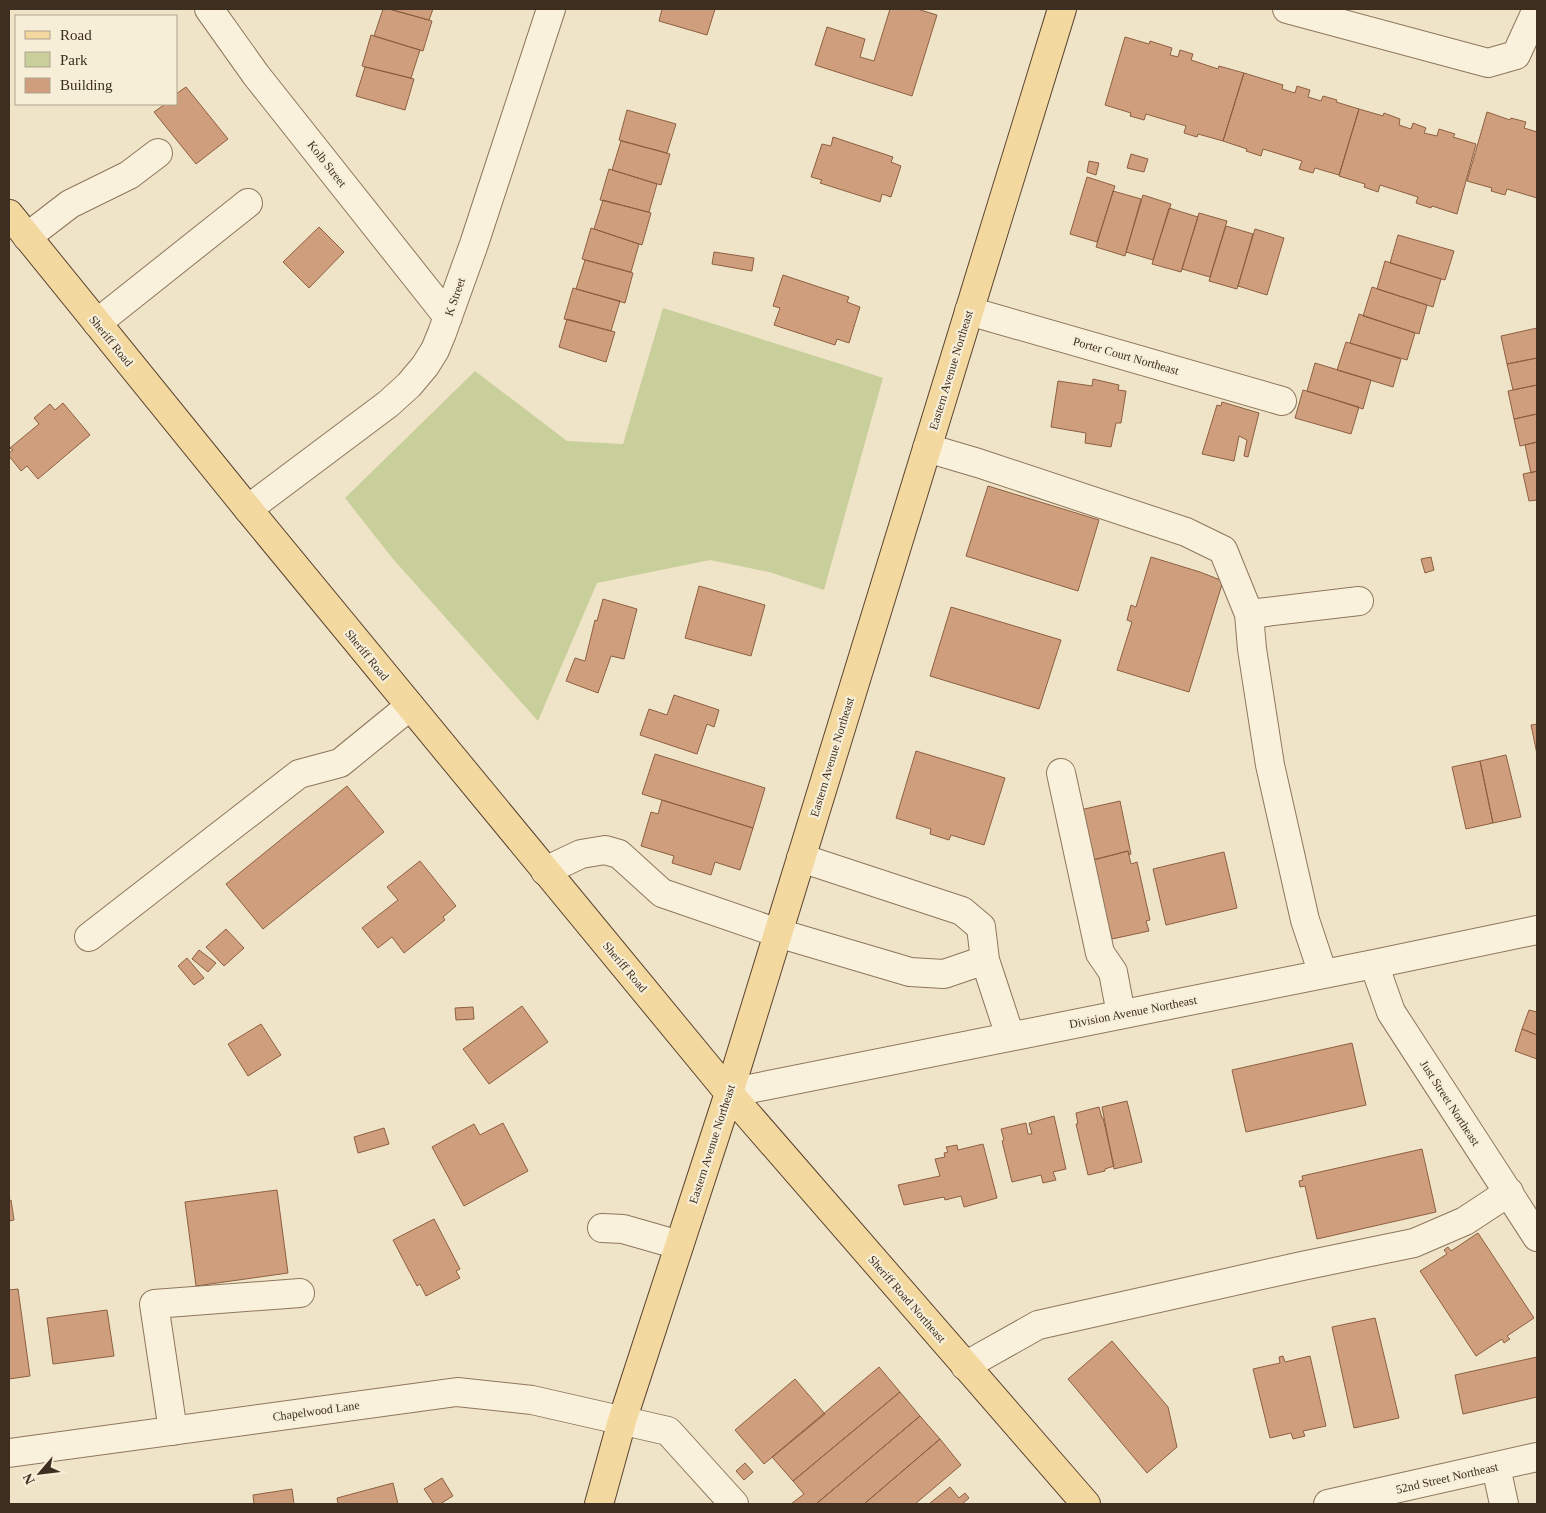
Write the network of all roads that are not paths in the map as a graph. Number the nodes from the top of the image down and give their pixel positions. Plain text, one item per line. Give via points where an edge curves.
1 (209, 9) edge
2 (551, 9) edge
3 (1062, 9) edge
4 (1288, 9) edge
5 (1537, 9) edge
6 (158, 153) dead end
7 (248, 203) dead end
8 (9, 214) edge
9 (27, 237) junction
10 (969, 311) junction
11 (448, 317) junction
12 (97, 323) junction
13 (1282, 401) dead end
14 (927, 448) junction
15 (248, 509) junction
16 (1359, 601) dead end
17 (1249, 614) junction
18 (410, 706) junction
19 (1061, 773) dead end
20 (801, 858) junction
21 (545, 871) junction
22 (1537, 930) edge
23 (778, 933) junction
24 (89, 937) dead end
25 (985, 960) junction
26 (1374, 964) junction
27 (1323, 974) junction
28 (1121, 1014) junction
29 (1010, 1036) junction
30 (729, 1093) junction
31 (1509, 1192) junction
32 (602, 1228) dead end
33 (1537, 1237) edge
34 (679, 1246) junction
35 (300, 1293) dead end
36 (965, 1366) junction
37 (622, 1421) junction
38 (173, 1431) junction
39 (9, 1453) edge
40 (1537, 1457) edge
41 (1496, 1466) junction
42 (599, 1504) edge
43 (734, 1504) edge
44 (1086, 1504) edge
45 (1328, 1504) edge
46 (1504, 1504) edge

1 - 11 street, Kolb Street via 256,75
2 - 11 street, K Street
3 - 10 main road, Eastern Avenue Northeast
4 - 5 street via 1488,63 1516,55
6 - 9 street via 129,175 70,204
7 - 12 street
8 - 9 main road, Sheriff Road
9 - 12 main road, Sheriff Road
10 - 13 street, Porter Court Northeast
10 - 14 main road, Eastern Avenue Northeast
11 - 15 street, K Street via 435,350 409,385
12 - 15 main road, Sheriff Road
14 - 17 street via 1186,532 1222,550
14 - 20 main road, Eastern Avenue Northeast
15 - 18 main road, Sheriff Road
16 - 17 street
17 - 27 street via 1270,766 1305,920
18 - 21 main road, Sheriff Road
18 - 24 street via 340,763 299,774
19 - 28 street via 1100,953 1113,972
20 - 23 main road, Eastern Avenue Northeast
20 - 25 street via 962,911 981,927
21 - 23 street via 581,854 606,850 619,854 662,893
21 - 30 main road, Sheriff Road
22 - 26 street, Division Avenue Northeast
23 - 25 street via 910,972 944,974
23 - 30 main road, Eastern Avenue Northeast
25 - 29 street
26 - 27 street, Division Avenue Northeast
26 - 31 street, Just Street Northeast via 1391,1012
27 - 28 street, Division Avenue Northeast
28 - 29 street, Division Avenue Northeast
29 - 30 street, Division Avenue Northeast
30 - 34 main road, Eastern Avenue Northeast
30 - 36 main road, Sheriff Road Northeast
31 - 33 street, Just Street Northeast
31 - 36 street via 1465,1221 1414,1243 1038,1325
32 - 34 street via 623,1229
34 - 37 main road, Eastern Avenue Northeast
35 - 38 street via 154,1304
36 - 44 main road, Sheriff Road Northeast
37 - 38 street, Chapelwood Lane via 532,1400 457,1392
37 - 42 main road, Eastern Avenue Northeast
37 - 43 street, Chapelwood Lane via 668,1431
38 - 39 street, Chapelwood Lane
40 - 41 street, 52nd Street Northeast
41 - 45 street, 52nd Street Northeast
41 - 46 street

